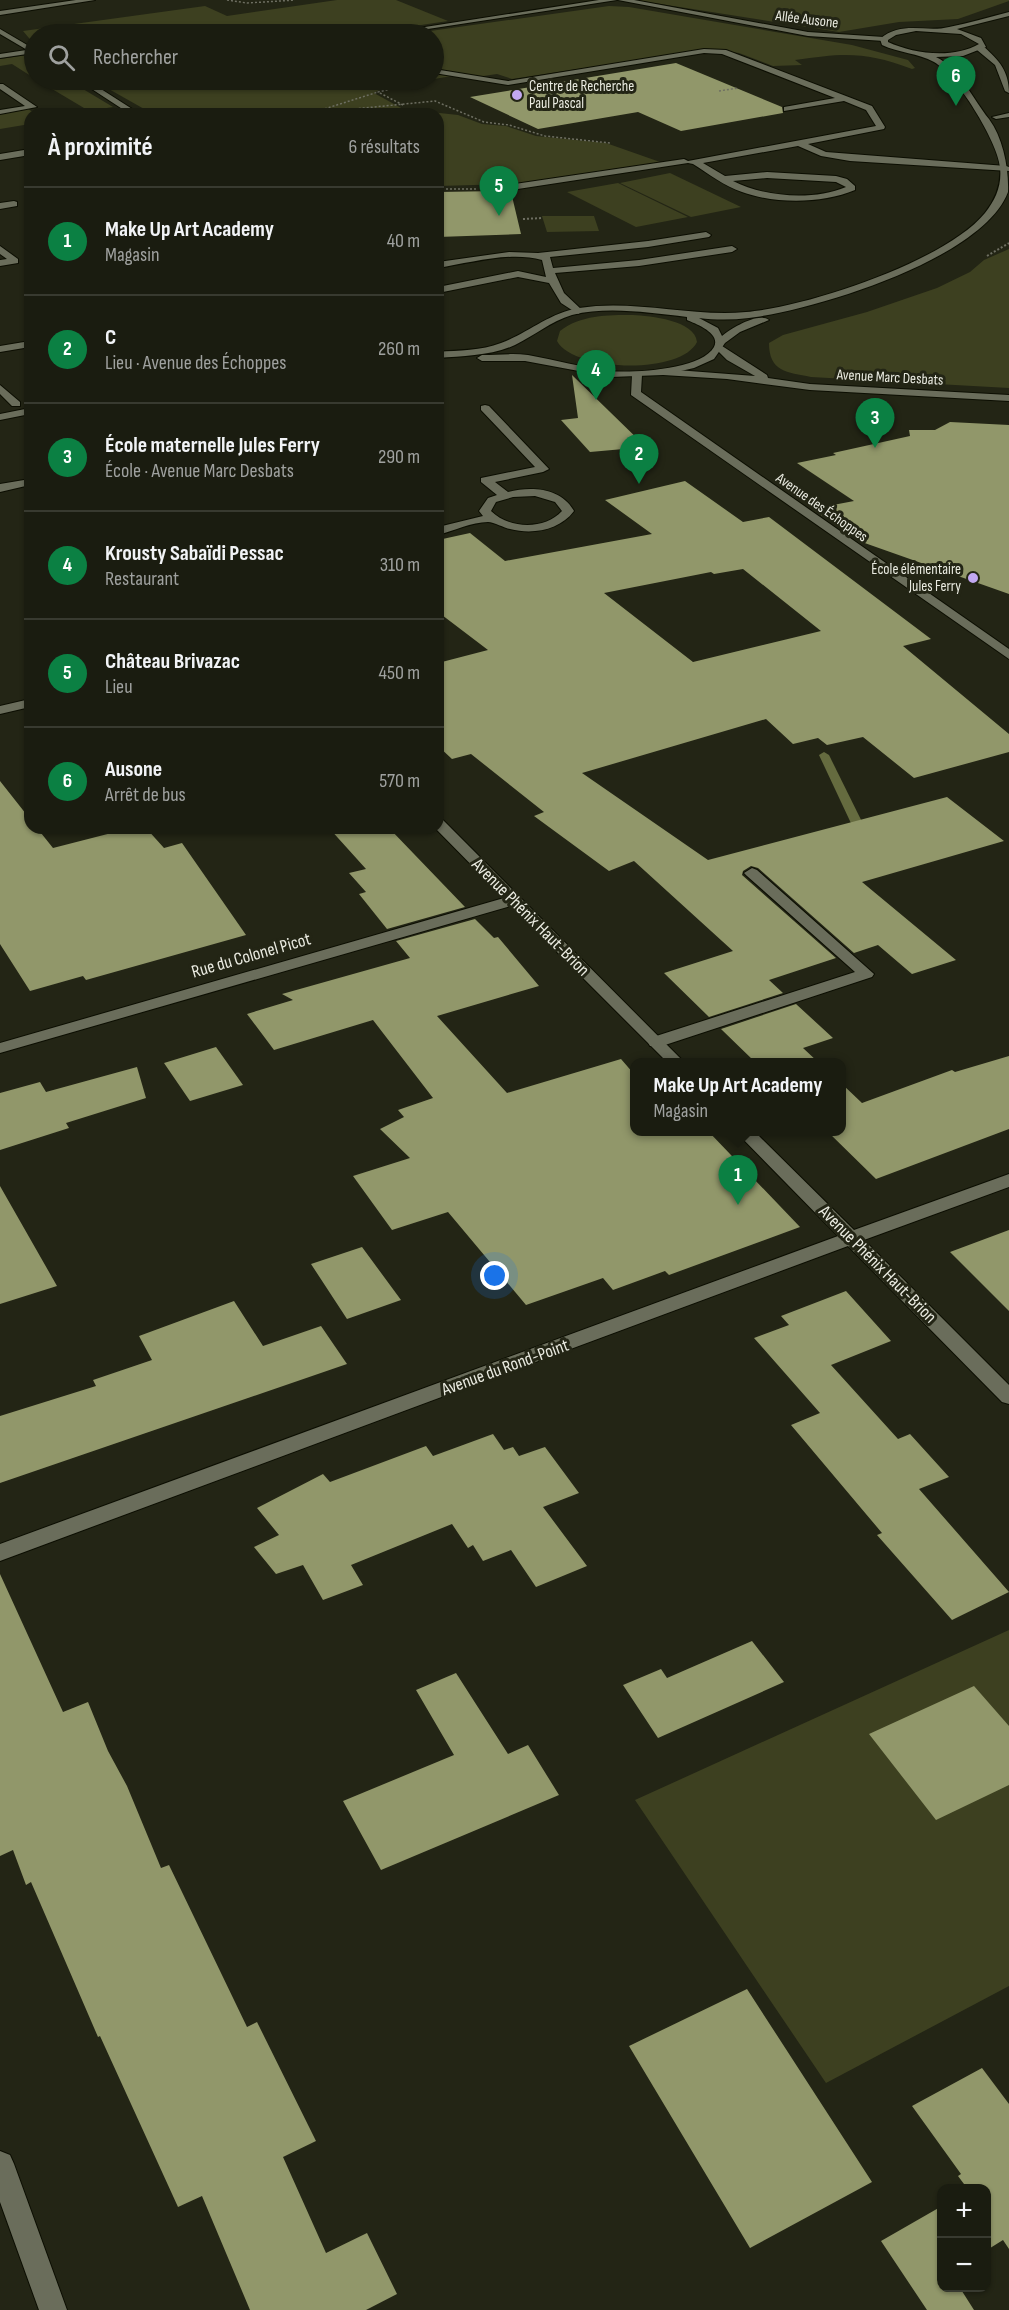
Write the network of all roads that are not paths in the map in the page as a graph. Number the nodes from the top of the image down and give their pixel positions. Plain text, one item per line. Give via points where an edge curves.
1 (91, 0) edge
2 (613, 0) edge
3 (622, 0) edge
4 (0, 13) edge
5 (1009, 14) edge
6 (1009, 19) edge
7 (444, 26) edge
8 (930, 29) junction
9 (0, 32) edge
10 (884, 39) junction
11 (24, 45) edge
12 (978, 46) junction
13 (24, 52) edge
14 (911, 52) junction
15 (0, 56) edge
16 (959, 65) dead end
17 (444, 73) edge
18 (0, 86) edge
19 (99, 90) edge
20 (1009, 92) edge
21 (844, 98) junction
22 (34, 108) edge
23 (127, 108) edge
24 (990, 108) dead end
25 (787, 109) dead end
26 (24, 110) edge
27 (0, 112) edge
28 (1009, 115) edge
29 (996, 117) junction
30 (1004, 129) dead end
31 (799, 143) junction
32 (24, 153) edge
33 (0, 157) edge
34 (669, 161) road end
35 (684, 162) junction
36 (696, 162) junction
37 (1006, 169) junction
38 (724, 179) junction
39 (504, 188) road end
40 (14, 204) dead end
41 (0, 206) edge
42 (1000, 219) dead end
43 (706, 235) dead end
44 (0, 249) edge
45 (732, 249) dead end
46 (540, 255) junction
47 (453, 263) junction
48 (0, 264) edge
49 (444, 264) edge
50 (550, 276) junction
51 (458, 286) junction
52 (444, 289) edge
53 (578, 311) junction
54 (674, 312) junction
55 (534, 330) junction
56 (719, 344) junction
57 (24, 345) edge
58 (0, 349) edge
59 (444, 355) edge
60 (444, 362) edge
61 (562, 366) junction
62 (663, 372) junction
63 (638, 375) junction
64 (770, 381) junction
65 (0, 388) edge
66 (1009, 398) edge
67 (24, 403) edge
68 (16, 404) junction
69 (0, 407) edge
70 (485, 408) dead end
71 (24, 412) edge
72 (0, 417) edge
73 (24, 483) edge
74 (0, 488) edge
75 (505, 495) junction
76 (491, 518) junction
77 (444, 530) edge
78 (1009, 655) edge
79 (24, 704) edge
80 (0, 710) edge
81 (444, 829) edge
82 (752, 873) dead end
83 (514, 900) junction
84 (656, 1042) junction
85 (0, 1048) edge
86 (672, 1058) edge
87 (751, 1136) edge
88 (1009, 1180) edge
89 (853, 1239) junction
90 (1009, 1397) edge
91 (0, 1552) edge
92 (0, 2164) edge
93 (53, 2310) edge

1 - 4 street
2 - 7 street
3 - 10 street, Allée Ausone via 808,34
5 - 8 street via 967,26
6 - 12 street via 978,33
8 - 10 street via 894,33
8 - 12 street via 957,32
9 - 11 street
10 - 14 street via 890,46
12 - 14 street via 945,54
12 - 16 street via 960,57
12 - 20 street via 998,64
13 - 15 street
14 - 37 street via 943,65 992,129 1002,148
17 - 21 street via 508,83 723,51
18 - 22 street
19 - 23 street
21 - 25 street
21 - 31 street via 868,108 881,128
24 - 29 street
26 - 27 street
28 - 29 street
29 - 30 street
31 - 36 street
31 - 37 street via 824,154 850,158
32 - 33 street
34 - 35 street
35 - 36 street
35 - 39 street
36 - 38 street
37 - 54 street via 1002,193 986,217 957,241 915,264 825,297 750,315 715,317
38 - 38 street via 746,190 771,195 826,195 852,188 836,179
40 - 41 street
42 - 56 street via 954,255 903,279 839,302 736,330
43 - 46 street
44 - 48 street via 19,260
45 - 50 street
46 - 47 street
46 - 50 street via 546,258
47 - 49 street
47 - 51 street
50 - 51 street via 518,274
50 - 53 street via 568,305
51 - 52 street
53 - 54 street via 626,307
53 - 55 street via 543,322
54 - 56 street, Avenue Marc Desbats via 714,330
55 - 59 street via 495,348
55 - 61 street via 530,339 533,349
56 - 62 street via 710,357
56 - 64 street, Avenue Marc Desbats via 731,358
57 - 58 street
60 - 61 street via 502,357
61 - 63 street
62 - 63 street
62 - 64 street, Avenue Marc Desbats
63 - 78 street, Avenue des Échoppes via 635,393
64 - 66 street, Avenue Marc Desbats via 810,387
65 - 68 street
67 - 68 street
68 - 69 street
70 - 75 street via 543,469 485,480
71 - 72 street
73 - 74 street
75 - 76 street via 486,505 485,511
75 - 76 street via 550,496 560,500 568,511 557,521 533,527 506,525
76 - 77 street
79 - 80 street
81 - 83 street, Avenue Phénix Haut-Brion
82 - 84 street via 866,974
83 - 84 street, Avenue Phénix Haut-Brion
83 - 85 street, Rue du Colonel Picot
84 - 86 street, Avenue Phénix Haut-Brion
87 - 89 street, Avenue Phénix Haut-Brion
88 - 89 street, Avenue du Rond-Point
89 - 90 street, Avenue Phénix Haut-Brion
89 - 91 street, Avenue du Rond-Point
92 - 93 street

